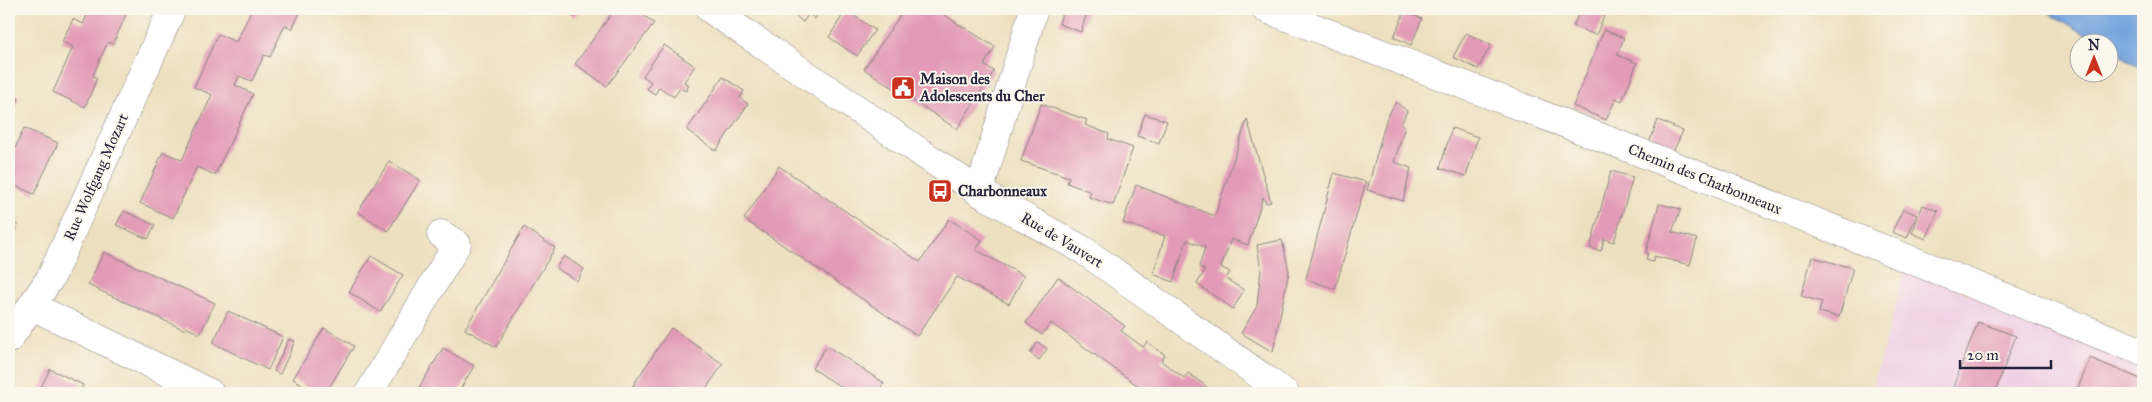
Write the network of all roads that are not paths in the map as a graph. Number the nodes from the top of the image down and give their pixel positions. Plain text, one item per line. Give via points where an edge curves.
1 (172, 9) edge
2 (710, 9) edge
3 (1034, 9) edge
4 (1266, 9) edge
5 (979, 192) junction
6 (441, 234) dead end
7 (32, 306) junction
8 (9, 339) edge
9 (2143, 352) edge
10 (210, 393) edge
11 (369, 393) edge
12 (1285, 393) edge

1 - 7 street, Rue Wolfgang Mozart via 51,277
2 - 5 street, Rue de Vauvert
3 - 5 street
4 - 9 street, Chemin des Charbonneaux
5 - 12 street, Rue de Vauvert via 1083,250
6 - 11 street via 457,244
7 - 8 street, Rue Wolfgang Mozart
7 - 10 street

